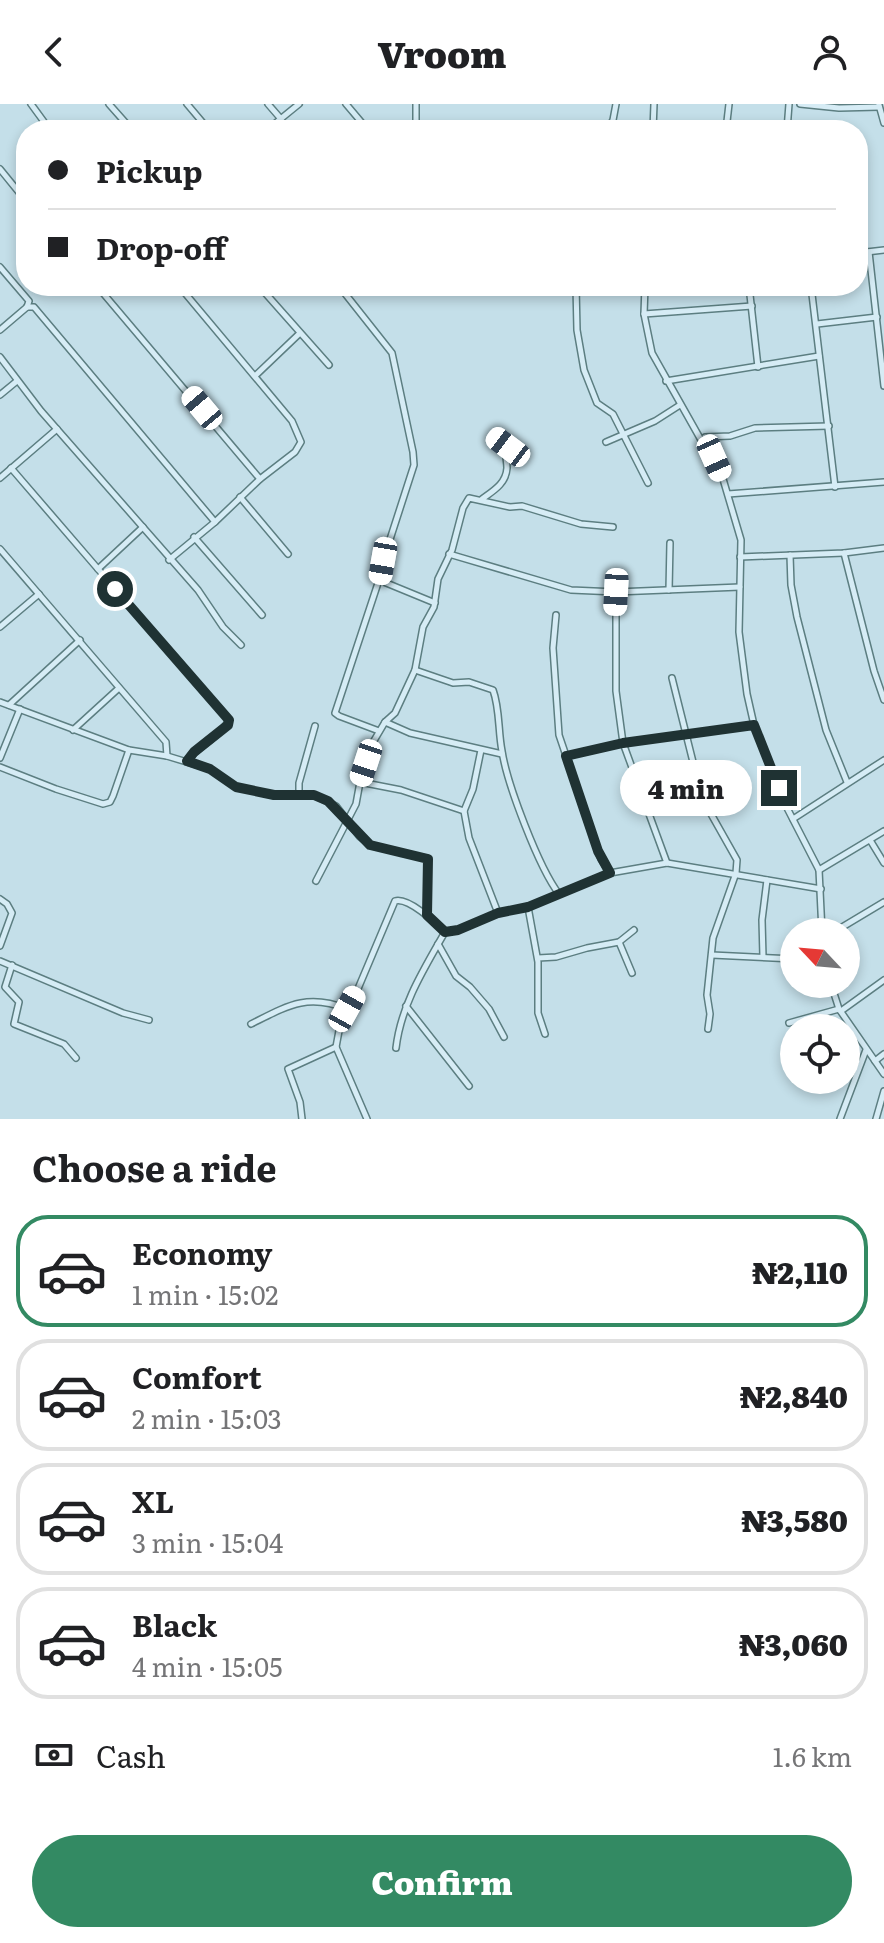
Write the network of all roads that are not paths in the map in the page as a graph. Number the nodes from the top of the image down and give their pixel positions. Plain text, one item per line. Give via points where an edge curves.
1 (109, 104) edge
2 (187, 104) edge
3 (268, 104) edge
4 (299, 104) edge
5 (346, 104) edge
6 (800, 104) edge
7 (879, 105) edge
8 (281, 119) joint
9 (123, 120) edge
10 (201, 120) edge
11 (359, 120) edge
12 (884, 123) edge
13 (0, 169) edge
14 (16, 189) edge
15 (884, 250) edge
16 (869, 252) joint
17 (0, 267) edge
18 (16, 287) edge
19 (23, 296) edge
20 (105, 296) edge
21 (187, 296) edge
22 (267, 296) edge
23 (347, 296) edge
24 (576, 296) edge
25 (645, 296) edge
26 (750, 296) edge
27 (813, 296) edge
28 (30, 305) junction
29 (752, 306) junction
30 (644, 314) junction
31 (877, 317) junction
32 (817, 324) junction
33 (0, 330) edge
34 (299, 334) junction
35 (883, 353) edge
36 (819, 356) junction
37 (0, 357) edge
38 (329, 365) dead end
39 (758, 367) junction
40 (255, 376) junction
41 (17, 381) junction
42 (666, 381) junction
43 (884, 386) edge
44 (0, 395) edge
45 (680, 405) junction
46 (829, 426) junction
47 (57, 429) junction
48 (624, 436) junction
49 (495, 437) dead end
50 (606, 442) dead end
51 (11, 468) junction
52 (0, 478) edge
53 (260, 479) junction
54 (723, 479) junction
55 (884, 482) edge
56 (648, 483) dead end
57 (835, 487) junction
58 (728, 494) junction
59 (240, 497) junction
60 (481, 500) junction
61 (215, 522) junction
62 (143, 527) junction
63 (613, 527) dead end
64 (194, 537) junction
65 (670, 543) dead end
66 (884, 548) edge
67 (0, 549) edge
68 (844, 553) junction
69 (288, 554) dead end
70 (449, 554) junction
71 (790, 555) junction
72 (740, 557) junction
73 (169, 560) junction
74 (98, 569) junction
75 (379, 580) junction
76 (740, 587) junction
77 (669, 590) junction
78 (616, 592) junction
79 (39, 594) junction
80 (435, 603) junction
81 (262, 615) dead end
82 (556, 615) dead end
83 (0, 627) edge
84 (80, 640) junction
85 (241, 645) dead end
86 (415, 670) junction
87 (672, 678) dead end
88 (119, 688) junction
89 (884, 700) edge
90 (0, 702) edge
91 (9, 705) junction
92 (20, 709) junction
93 (385, 722) junction
94 (754, 725) junction
95 (315, 726) dead end
96 (73, 730) junction
97 (379, 731) junction
98 (685, 736) junction
99 (623, 743) junction
100 (129, 750) junction
101 (481, 750) junction
102 (502, 754) junction
103 (167, 756) junction
104 (566, 756) junction
105 (0, 758) edge
106 (884, 760) edge
107 (187, 761) junction
108 (0, 767) edge
109 (360, 782) junction
110 (847, 782) junction
111 (299, 793) junction
112 (464, 811) junction
113 (793, 819) junction
114 (347, 823) junction
115 (884, 831) edge
116 (870, 840) junction
117 (667, 863) junction
118 (884, 863) edge
119 (819, 870) junction
120 (610, 873) junction
121 (736, 873) junction
122 (767, 880) junction
123 (316, 881) dead end
124 (821, 889) junction
125 (559, 894) junction
126 (0, 899) edge
127 (884, 902) edge
128 (528, 907) junction
129 (498, 913) junction
130 (427, 915) junction
131 (822, 918) edge
132 (857, 918) edge
133 (634, 930) dead end
134 (445, 932) junction
135 (619, 942) junction
136 (438, 944) junction
137 (0, 946) edge
138 (712, 955) junction
139 (763, 957) junction
140 (538, 958) junction
141 (780, 958) edge
142 (0, 961) edge
143 (12, 965) junction
144 (632, 973) dead end
145 (884, 980) edge
146 (836, 998) edge
147 (406, 1005) junction
148 (347, 1009) junction
149 (840, 1010) junction
150 (824, 1014) edge
151 (149, 1020) dead end
152 (251, 1024) dead end
153 (708, 1029) dead end
154 (545, 1034) dead end
155 (504, 1037) dead end
156 (336, 1047) junction
157 (396, 1048) dead end
158 (867, 1049) junction
159 (884, 1054) edge
160 (76, 1058) dead end
161 (875, 1061) junction
162 (884, 1074) edge
163 (469, 1086) dead end
164 (884, 1091) edge
165 (302, 1119) edge
166 (367, 1119) edge
167 (840, 1119) edge
168 (876, 1119) edge

1 - 9 street
2 - 10 street
3 - 8 street
4 - 8 street
5 - 11 street
6 - 7 street
7 - 12 street
13 - 14 street
15 - 16 street
16 - 31 street
17 - 18 street
19 - 28 street
20 - 53 street
21 - 40 street
22 - 34 street
23 - 75 street via 392,353 413,452 414,465
24 - 48 street via 582,361 597,403 613,414
25 - 30 street
26 - 29 street
27 - 32 street
28 - 33 street
28 - 61 street
29 - 30 street
29 - 39 street
30 - 42 street via 652,353
31 - 32 street
31 - 35 street
32 - 36 street
34 - 38 street
34 - 40 street
35 - 43 street
36 - 39 street
36 - 46 street
37 - 41 street
39 - 42 street
40 - 53 street via 292,421 301,442
41 - 44 street
41 - 47 street
42 - 45 street
45 - 48 street
45 - 54 street
46 - 54 street via 755,428 705,437
46 - 57 street
47 - 51 street
47 - 62 street
48 - 50 street
48 - 56 street
49 - 60 street via 508,447 507,470 498,488
51 - 52 street
51 - 74 street
53 - 59 street
54 - 58 street
55 - 57 street
57 - 58 street
58 - 72 street via 741,540
59 - 61 street
59 - 69 street
60 - 63 street
60 - 70 street via 469,498
61 - 64 street
62 - 73 street
62 - 74 street
64 - 73 street
64 - 81 street
65 - 77 street
66 - 68 street
67 - 79 street
68 - 71 street
68 - 89 street
70 - 78 street via 571,590
70 - 80 street
71 - 72 street
71 - 110 street via 797,617 826,730
72 - 76 street
73 - 85 street
74 - 107 street via 229,720
75 - 80 street
75 - 97 street via 335,713
76 - 77 street
76 - 94 street via 741,662
77 - 78 street
78 - 99 street via 616,691
79 - 83 street
79 - 84 street
80 - 86 street via 423,627
82 - 104 street via 559,735
84 - 88 street
84 - 91 street
86 - 93 street via 395,713
86 - 102 street via 493,690
87 - 98 street
88 - 96 street
88 - 103 street via 166,742
90 - 91 street
91 - 92 street
92 - 96 street
92 - 105 street
93 - 97 street
93 - 101 street
94 - 98 street
94 - 113 street
95 - 111 street
96 - 100 street
97 - 109 street
98 - 99 street
98 - 121 street via 707,809 736,855
99 - 104 street
99 - 117 street
100 - 103 street
100 - 108 street via 113,796 103,804
101 - 102 street
101 - 112 street
102 - 125 street via 538,856
103 - 107 street
104 - 120 street
106 - 110 street
107 - 111 street via 236,787 274,795
109 - 112 street
109 - 114 street
110 - 113 street
111 - 114 street via 336,806
112 - 129 street
113 - 119 street
114 - 123 street
114 - 130 street via 370,845 428,859
115 - 116 street
116 - 118 street
116 - 119 street
117 - 120 street
117 - 121 street
119 - 124 street
120 - 125 street
121 - 122 street
121 - 138 street
122 - 124 street
122 - 139 street
124 - 131 street
125 - 128 street
126 - 137 street via 12,913
127 - 132 street
128 - 129 street
128 - 140 street
129 - 134 street
130 - 134 street
130 - 148 street via 403,900 395,901
133 - 135 street
134 - 136 street
135 - 140 street
135 - 144 street
136 - 147 street
136 - 155 street
138 - 139 street
138 - 153 street
139 - 141 street
140 - 154 street via 538,1013
142 - 143 street
143 - 151 street
143 - 160 street via 5,987 19,1002 14,1024 64,1044
145 - 149 street
146 - 149 street
147 - 157 street
147 - 163 street
148 - 152 street via 308,1000
148 - 156 street
149 - 150 street
149 - 158 street
156 - 165 street via 289,1066
156 - 166 street
158 - 161 street
158 - 167 street
159 - 161 street
161 - 162 street
164 - 168 street

